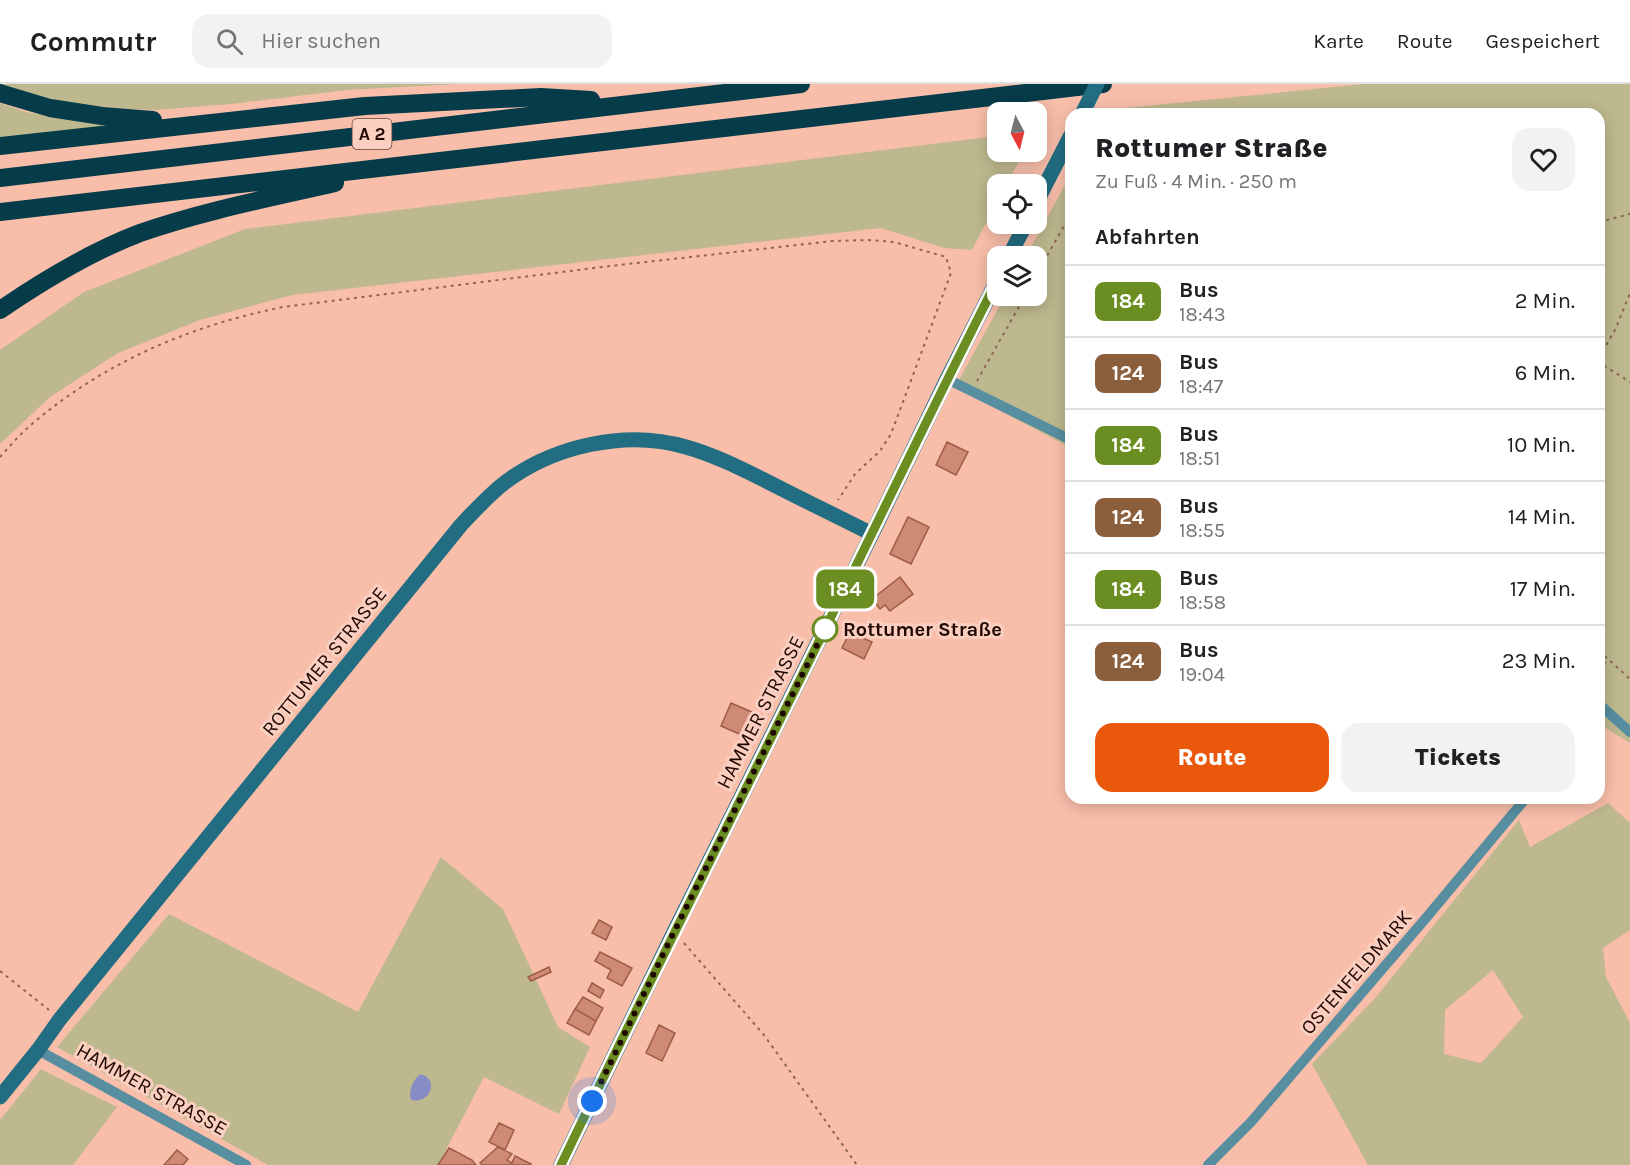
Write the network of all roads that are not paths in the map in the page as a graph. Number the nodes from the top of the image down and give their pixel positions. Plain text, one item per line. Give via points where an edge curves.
1 (801, 84) edge
2 (1097, 84) edge
3 (1103, 84) edge
4 (0, 93) edge
5 (643, 102) junction
6 (1085, 108) edge
7 (206, 123) junction
8 (0, 146) edge
9 (1065, 147) edge
10 (420, 163) junction
11 (0, 178) edge
12 (1047, 182) edge
13 (0, 212) edge
14 (987, 300) edge
15 (0, 310) edge
16 (946, 379) junction
17 (1065, 437) edge
18 (872, 534) junction
19 (1605, 711) edge
20 (1630, 732) edge
21 (1521, 804) edge
22 (38, 1050) junction
23 (0, 1096) edge
24 (246, 1165) edge
25 (561, 1165) edge
26 (1208, 1165) edge

1 - 5 highway, A 2
2 - 6 street, bridge
3 - 10 highway, A 2
4 - 7 highway via 50,108 102,116
5 - 7 highway via 541,97 365,106
5 - 11 highway, A 2
7 - 8 highway
9 - 12 street
10 - 13 highway, A 2
10 - 15 highway via 193,216 139,234 84,258
14 - 16 street, HAMMER STRASSE
16 - 17 street
16 - 18 street, HAMMER STRASSE
18 - 22 street, ROTTUMER STRASSE via 732,464 656,441 587,445 555,454 527,468 482,502 461,525
18 - 25 street, HAMMER STRASSE
19 - 20 street
21 - 26 street, OSTENFELDMARK via 1251,1122
22 - 23 street, ROTTUMER STRASSE
22 - 24 street, HAMMER STRASSE

